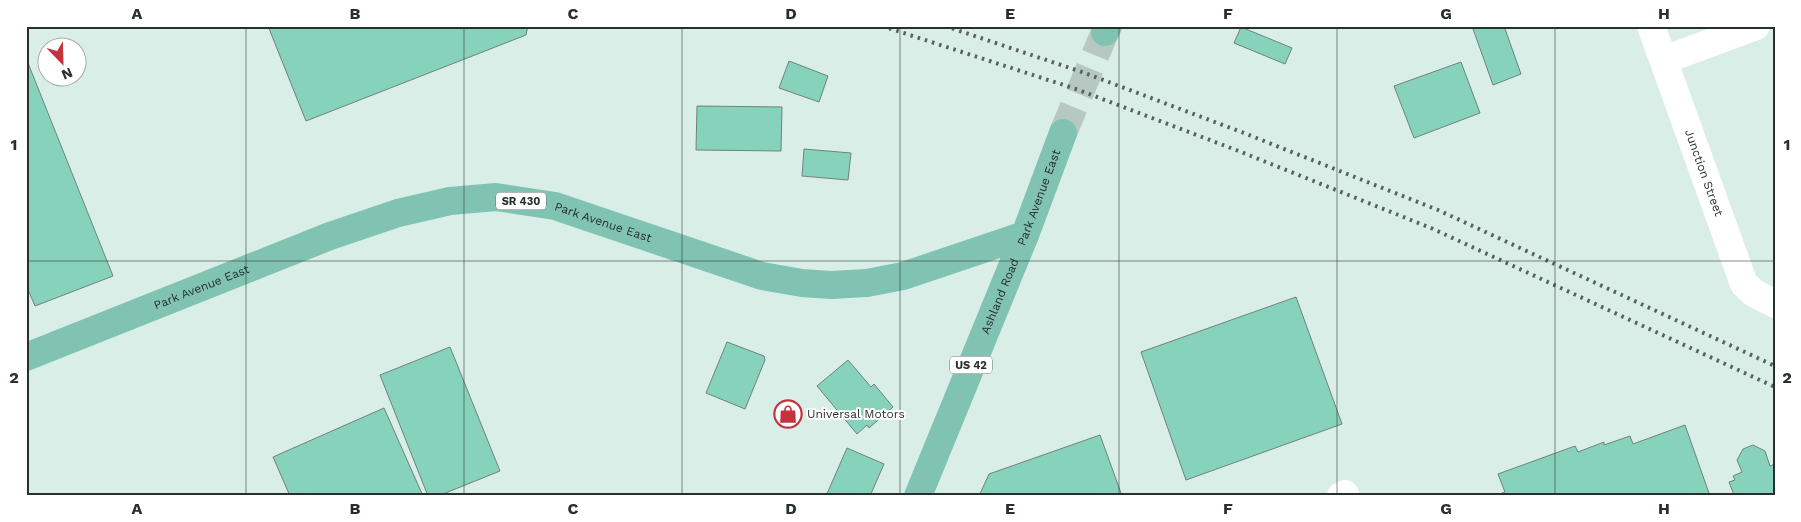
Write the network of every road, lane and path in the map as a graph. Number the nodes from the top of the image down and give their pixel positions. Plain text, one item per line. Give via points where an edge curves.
1 (1652, 26) edge
2 (1756, 26) edge
3 (1664, 60) junction
4 (1063, 133) tunnel mouth
5 (1025, 235) junction
6 (1775, 304) edge
7 (26, 357) edge
8 (918, 496) edge

1 - 3 street, Junction Street
2 - 3 street
3 - 6 street, Junction Street via 1744,284
4 - 5 main road, Park Avenue East / US 42
5 - 7 main road, Park Avenue East / SR 430 via 903,276 867,283 802,284 762,276 555,206 496,198 450,201 330,236
5 - 8 main road, Ashland Road / US 42

